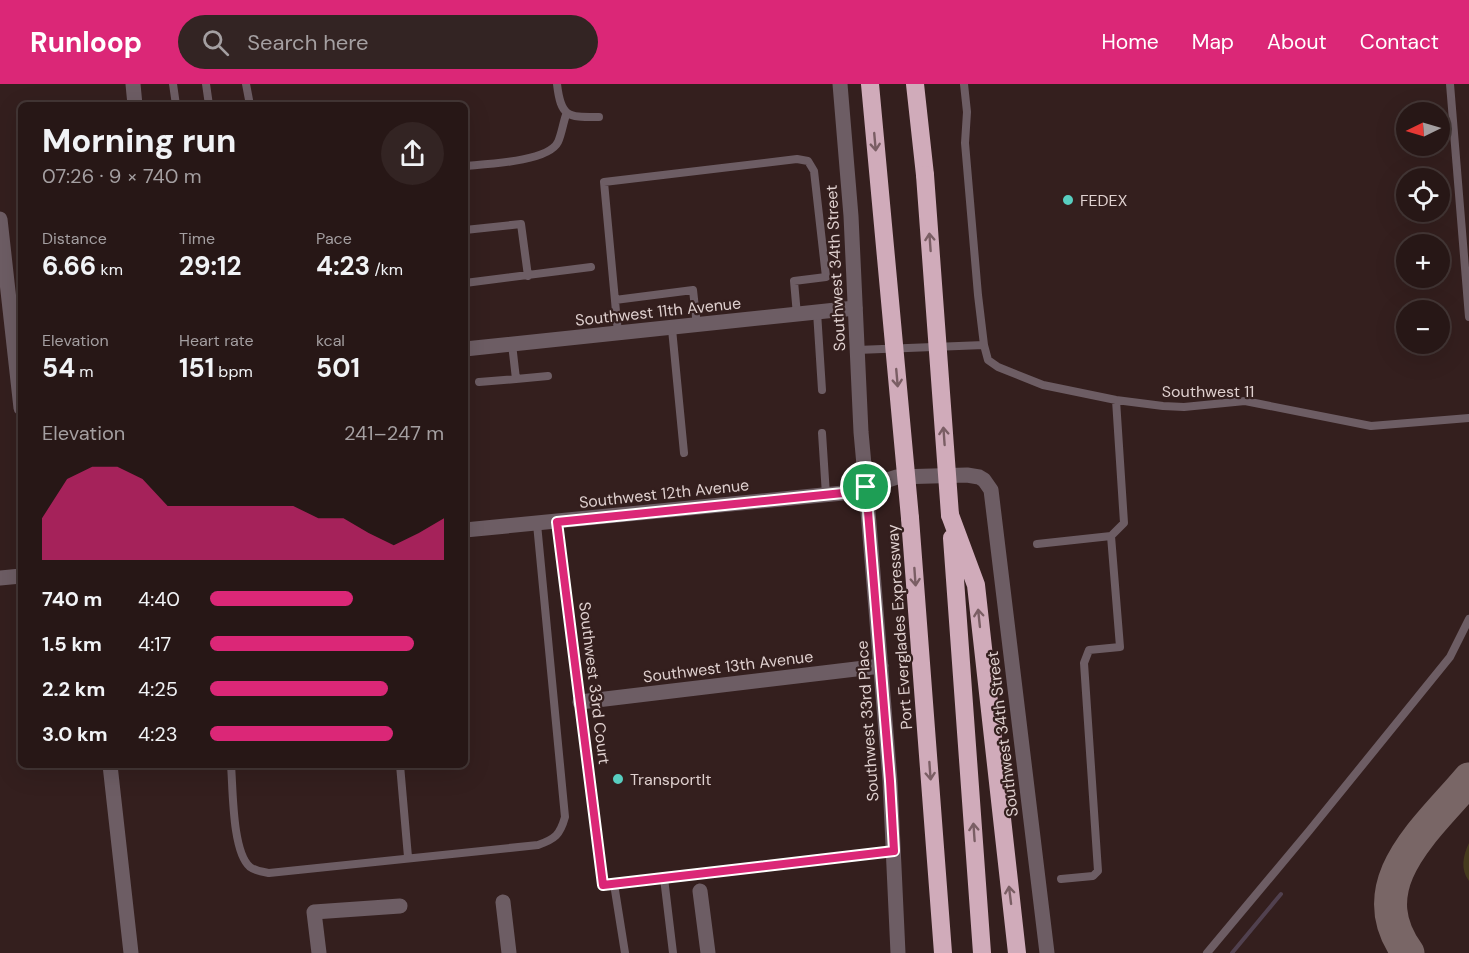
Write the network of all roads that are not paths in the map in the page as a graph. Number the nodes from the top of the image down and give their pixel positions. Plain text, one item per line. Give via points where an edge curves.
1 (133, 84) edge
2 (173, 84) edge
3 (206, 84) edge
4 (246, 84) edge
5 (557, 84) edge
6 (840, 84) edge
7 (870, 84) edge
8 (915, 84) edge
9 (964, 84) edge
10 (1450, 84) edge
11 (135, 102) edge
12 (176, 102) edge
13 (209, 102) edge
14 (249, 102) edge
15 (566, 115) junction
16 (599, 117) dead end
17 (468, 166) edge
18 (0, 219) edge
19 (468, 230) edge
20 (591, 267) dead end
21 (528, 276) junction
22 (468, 283) edge
23 (615, 300) junction
24 (855, 308) junction
25 (817, 312) junction
26 (797, 315) junction
27 (1469, 317) edge
28 (697, 326) junction
29 (672, 328) junction
30 (618, 334) junction
31 (512, 344) junction
32 (984, 345) junction
33 (468, 349) edge
34 (857, 350) junction
35 (548, 376) dead end
36 (516, 379) junction
37 (18, 381) edge
38 (479, 382) dead end
39 (822, 390) dead end
40 (1116, 400) junction
41 (1469, 418) edge
42 (822, 433) dead end
43 (684, 453) dead end
44 (866, 487) junction
45 (826, 495) junction
46 (950, 516) junction
47 (557, 522) junction
48 (537, 524) junction
49 (468, 530) edge
50 (1111, 536) junction
51 (1037, 544) dead end
52 (18, 576) edge
53 (0, 578) edge
54 (1469, 619) edge
55 (881, 666) junction
56 (580, 702) junction
57 (110, 768) edge
58 (231, 768) edge
59 (400, 768) edge
60 (894, 851) junction
61 (408, 857) junction
62 (664, 878) junction
63 (1061, 879) dead end
64 (614, 884) junction
65 (700, 891) dead end
66 (503, 902) dead end
67 (400, 906) dead end
68 (942, 948) edge
69 (131, 953) edge
70 (319, 953) edge
71 (509, 953) edge
72 (625, 953) edge
73 (673, 953) edge
74 (708, 953) edge
75 (898, 953) edge
76 (982, 953) edge
77 (1017, 953) edge
78 (1047, 953) edge
79 (1207, 953) edge

1 - 11 street
2 - 12 lane
3 - 13 lane
4 - 14 lane
5 - 15 lane
6 - 24 street, Southwest 34th Street
7 -> 68 highway, Port Everglades Expressway, bridge via 910,518
46 -> 8 highway, bridge
9 - 32 lane via 965,143
10 - 27 lane
15 - 16 lane
15 - 17 lane via 558,142 551,150 534,157
18 - 37 street
19 - 21 lane via 521,224
20 - 21 lane
21 - 22 lane
23 - 26 lane via 604,182 798,159 808,161 814,171 826,277 794,281
23 - 28 lane via 693,290
23 - 30 lane
24 - 25 street, Southwest 11th Avenue
24 - 34 street, Southwest 34th Street
25 - 26 street, Southwest 11th Avenue
25 - 39 lane
26 - 28 street, Southwest 11th Avenue
28 - 29 street, Southwest 11th Avenue
29 - 30 street, Southwest 11th Avenue
29 - 43 lane
30 - 31 street, Southwest 11th Avenue
31 - 33 street, Southwest 11th Avenue
31 - 36 lane
32 - 34 lane
32 - 40 lane, Southwest 11 via 988,360 998,367 1043,385
34 - 44 street, Southwest 34th Street
35 - 36 lane
36 - 38 lane
40 - 41 lane, Southwest 11 via 1184,407 1245,401 1371,426
40 - 50 lane via 1124,523
42 - 45 lane
44 - 45 street, Southwest 12th Avenue
44 - 55 street, Southwest 33rd Place
44 - 78 street, Southwest 34th Street via 897,477 973,475 984,480 993,496
45 - 47 street, Southwest 12th Avenue
76 -> 46 highway
77 -> 46 highway via 976,585
47 - 48 street, Southwest 12th Avenue
47 - 56 lane, Southwest 33rd Court
48 - 49 street, Southwest 12th Avenue
48 - 61 lane via 565,817 561,829 552,840 538,845
50 - 51 lane
50 - 63 lane via 1120,647 1089,650 1084,663 1098,871 1093,876
52 - 53 street
54 - 79 lane via 1450,657
55 - 56 street, Southwest 13th Avenue
55 - 60 street, Southwest 33rd Place
56 - 64 lane, Southwest 33rd Court via 603,885
57 - 69 street
58 - 61 lane via 238,838 242,855 251,867 268,873
59 - 61 lane
60 - 62 lane
60 - 75 street, Southwest 33rd Place
62 - 64 lane
62 - 73 lane
64 - 72 lane
65 - 74 street
66 - 71 street
67 - 70 street via 314,912

